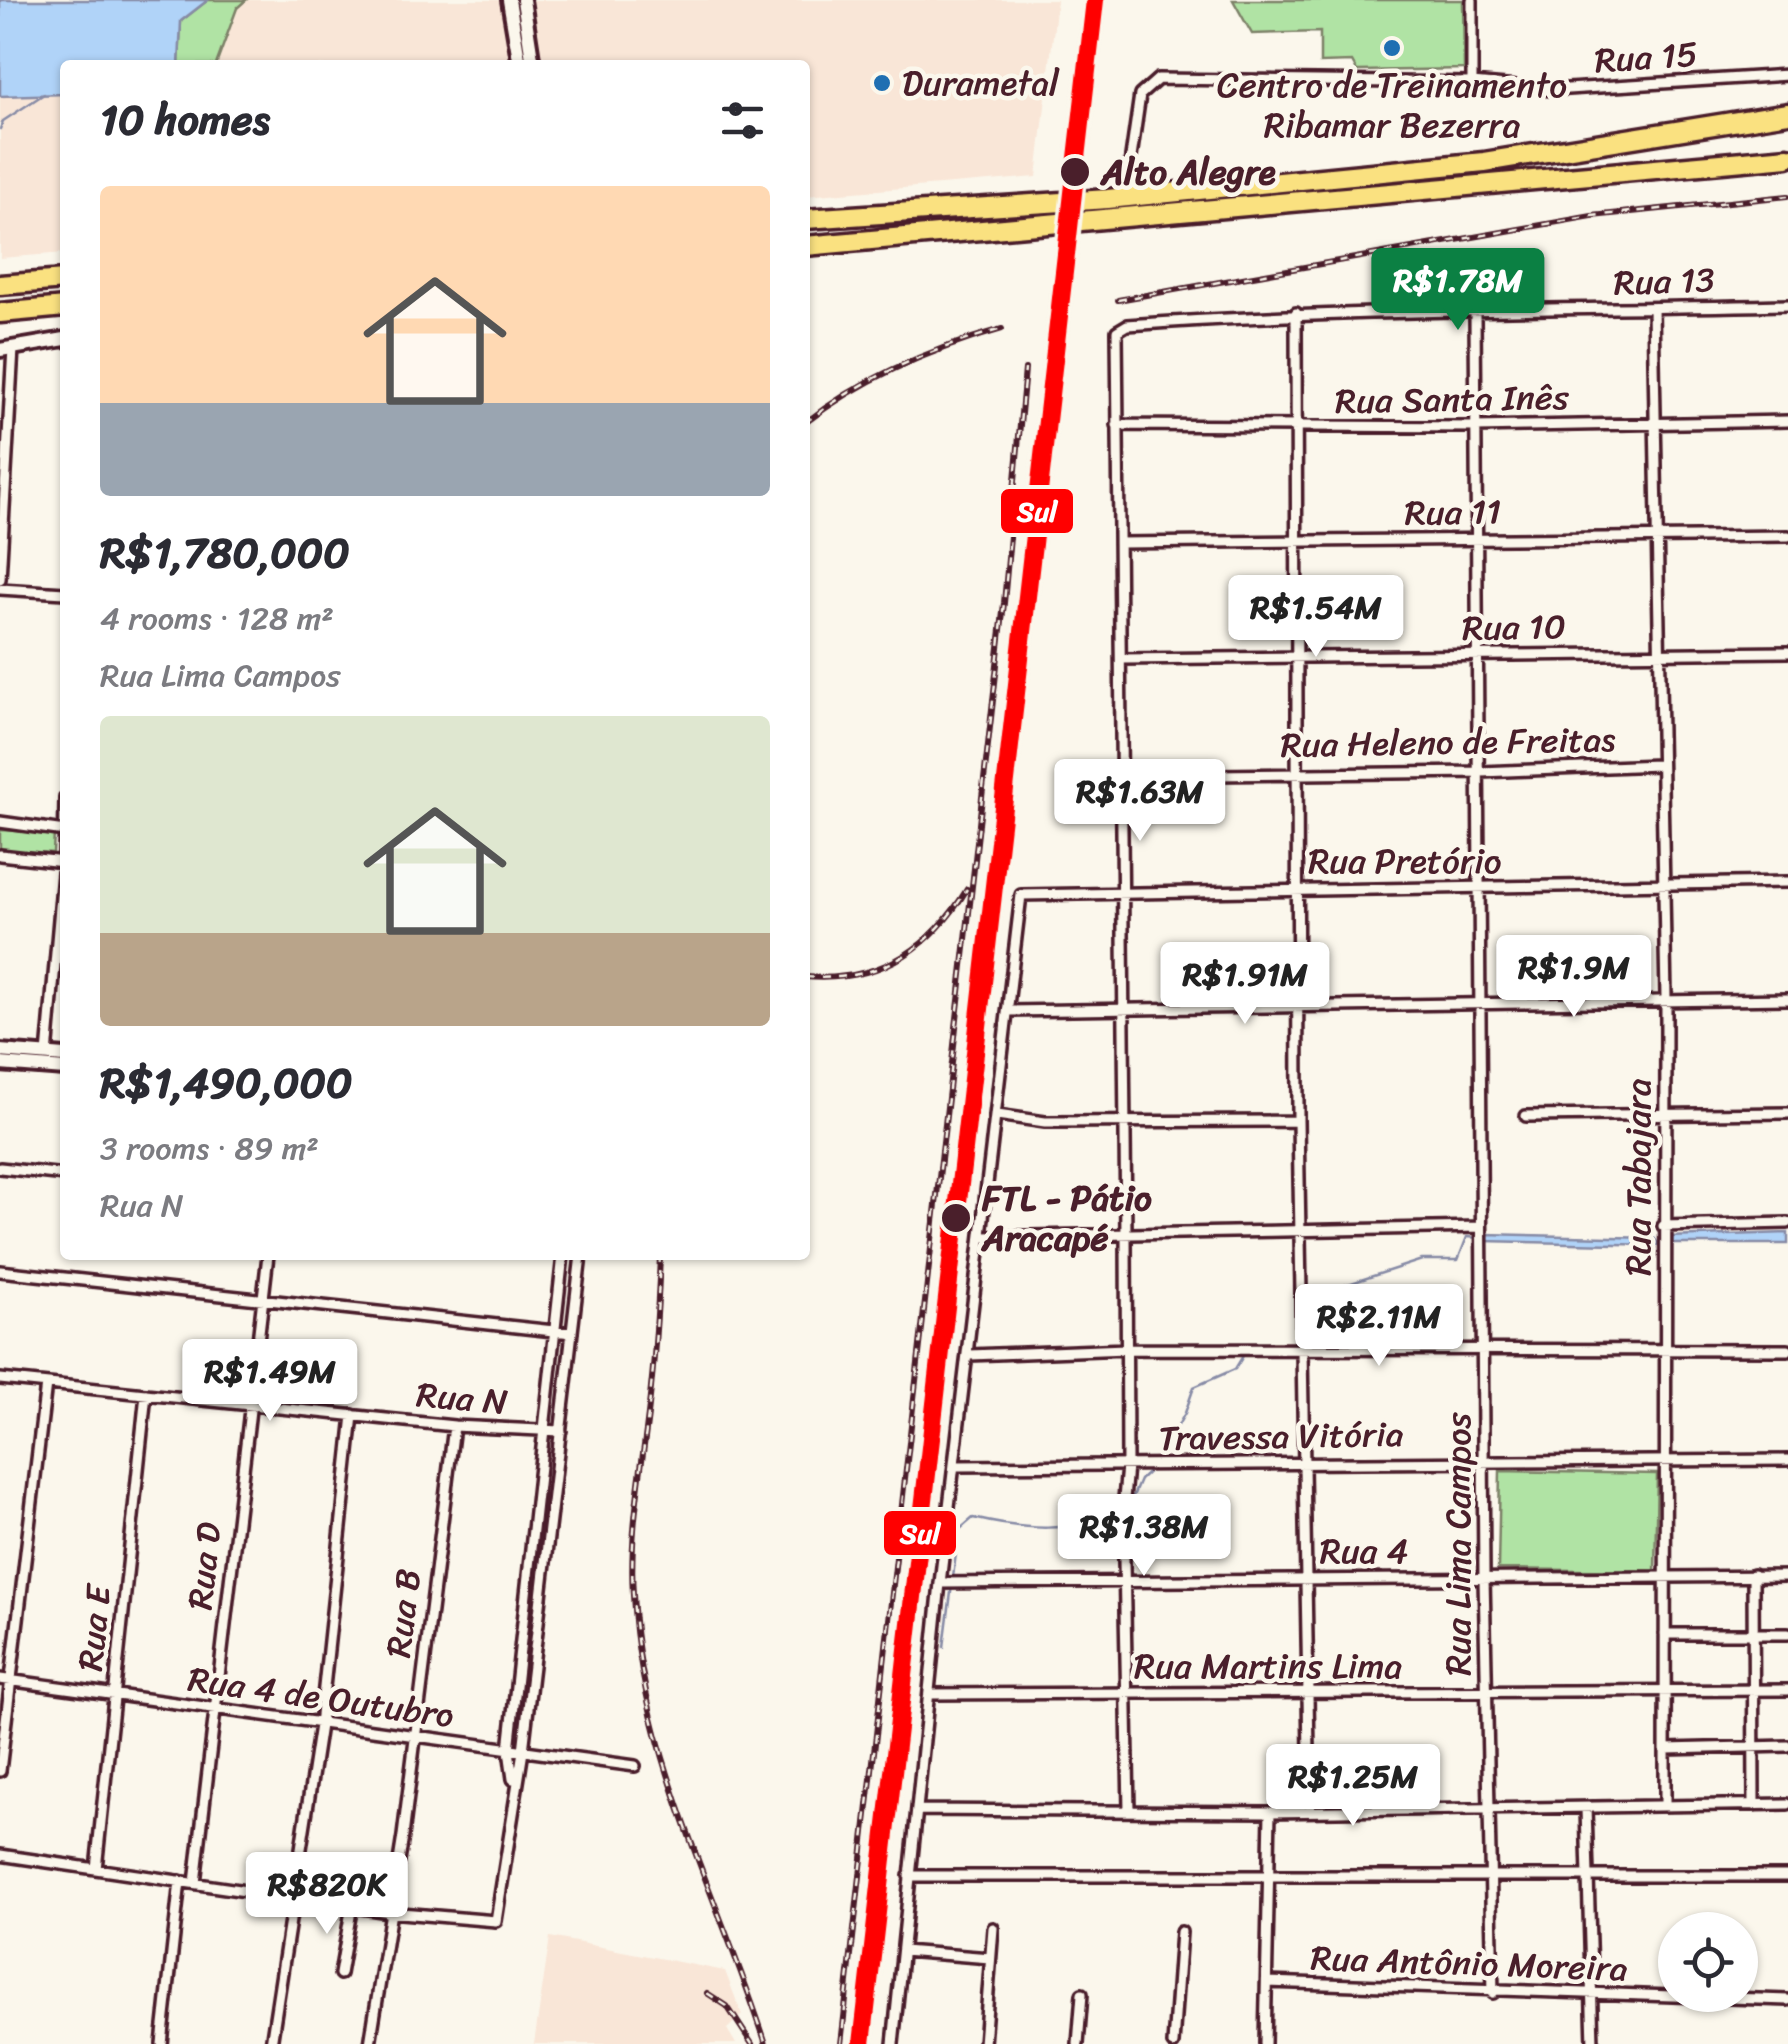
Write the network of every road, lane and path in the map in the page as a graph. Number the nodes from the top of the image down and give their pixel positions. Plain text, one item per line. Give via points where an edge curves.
1 (509, 0) edge
2 (523, 0) edge
3 (1472, 0) edge
4 (519, 18) junction
5 (520, 60) edge
6 (531, 60) edge
7 (1788, 75) edge
8 (1472, 83) junction
9 (1788, 113) edge
10 (1788, 157) edge
11 (1135, 197) junction
12 (810, 219) edge
13 (810, 246) edge
14 (60, 280) edge
15 (0, 285) edge
16 (1788, 305) edge
17 (60, 306) edge
18 (1652, 308) junction
19 (0, 313) edge
20 (1296, 313) junction
21 (1475, 314) junction
22 (60, 340) edge
23 (7, 349) edge
24 (1788, 422) edge
25 (1655, 424) junction
26 (1117, 425) junction
27 (1476, 427) junction
28 (1298, 428) junction
29 (1788, 536) edge
30 (1654, 538) junction
31 (1477, 540) junction
32 (1296, 542) junction
33 (1119, 543) junction
34 (1, 553) edge
35 (0, 579) edge
36 (0, 589) edge
37 (60, 594) edge
38 (1788, 652) edge
39 (1656, 653) junction
40 (1478, 654) junction
41 (1296, 657) junction
42 (1122, 659) junction
43 (1658, 765) junction
44 (1297, 772) junction
45 (1482, 772) junction
46 (1120, 776) junction
47 (0, 822) edge
48 (60, 830) edge
49 (0, 855) edge
50 (60, 862) edge
51 (1788, 882) edge
52 (1664, 885) junction
53 (1297, 889) junction
54 (1480, 889) junction
55 (1121, 893) junction
56 (60, 896) edge
57 (1666, 998) junction
58 (1788, 999) edge
59 (1481, 1004) junction
60 (1299, 1007) junction
61 (1124, 1009) junction
62 (1008, 1010) junction
63 (0, 1051) edge
64 (60, 1057) edge
65 (41, 1059) junction
66 (0, 1064) edge
67 (60, 1067) edge
68 (1788, 1113) edge
69 (1666, 1114) junction
70 (997, 1115) junction
71 (1526, 1116) dead end
72 (1124, 1119) junction
73 (1298, 1121) junction
74 (0, 1168) edge
75 (60, 1174) edge
76 (1788, 1224) edge
77 (1663, 1226) junction
78 (1481, 1227) junction
79 (1302, 1231) junction
80 (1126, 1233) junction
81 (983, 1238) junction
82 (268, 1260) edge
83 (562, 1260) edge
84 (580, 1260) edge
85 (0, 1271) edge
86 (264, 1299) junction
87 (554, 1331) junction
88 (572, 1333) junction
89 (1302, 1348) junction
90 (1126, 1349) junction
91 (1788, 1350) edge
92 (1484, 1351) junction
93 (1668, 1351) junction
94 (970, 1355) junction
95 (0, 1379) edge
96 (46, 1384) junction
97 (146, 1394) junction
98 (250, 1402) junction
99 (353, 1415) junction
100 (454, 1426) junction
101 (562, 1431) junction
102 (543, 1433) junction
103 (1485, 1460) junction
104 (1667, 1460) junction
105 (1788, 1460) edge
106 (1304, 1464) junction
107 (956, 1466) junction
108 (1127, 1466) junction
109 (1754, 1575) junction
110 (1788, 1576) edge
111 (1484, 1578) junction
112 (1665, 1578) junction
113 (1306, 1579) junction
114 (1125, 1582) junction
115 (940, 1583) junction
116 (525, 1604) junction
117 (541, 1606) junction
118 (1753, 1633) junction
119 (1665, 1634) junction
120 (1788, 1634) edge
121 (0, 1679) edge
122 (12, 1681) junction
123 (1754, 1690) junction
124 (1788, 1690) edge
125 (1487, 1691) junction
126 (1665, 1692) junction
127 (929, 1694) junction
128 (1129, 1694) junction
129 (1308, 1694) junction
130 (114, 1698) junction
131 (215, 1711) junction
132 (320, 1725) junction
133 (416, 1738) junction
134 (1754, 1746) junction
135 (1788, 1746) edge
136 (509, 1750) junction
137 (1666, 1750) junction
138 (523, 1751) junction
139 (635, 1766) dead end
140 (0, 1770) edge
141 (514, 1785) junction
142 (1788, 1804) edge
143 (1754, 1805) junction
144 (1665, 1806) junction
145 (1586, 1808) junction
146 (1490, 1809) junction
147 (917, 1810) junction
148 (1130, 1810) junction
149 (1310, 1810) junction
150 (1270, 1812) junction
151 (0, 1855) edge
152 (96, 1869) junction
153 (909, 1876) junction
154 (1268, 1876) junction
155 (1788, 1876) edge
156 (1489, 1878) junction
157 (1590, 1879) junction
158 (180, 1880) junction
159 (195, 1883) junction
160 (294, 1896) junction
161 (352, 1906) junction
162 (390, 1912) junction
163 (992, 1928) dead end
164 (1181, 1932) dead end
165 (902, 1951) junction
166 (990, 1958) junction
167 (340, 1974) dead end
168 (1267, 1982) junction
169 (1493, 1993) junction
170 (1082, 1994) dead end
171 (1594, 1996) junction
172 (1788, 2000) edge
173 (162, 2044) edge
174 (271, 2044) edge
175 (370, 2044) edge
176 (893, 2044) edge
177 (984, 2044) edge
178 (1078, 2044) edge
179 (1172, 2044) edge
180 (1265, 2044) edge
181 (1594, 2044) edge

1 - 4 street
2 - 4 street
3 - 8 street
4 - 5 street
4 - 6 street
7 - 8 street, Rua 15 via 1552,90
8 - 11 street, Rua 15 via 1158,79 1140,95 1127,184
9 - 11 highway via 1484,162
10 - 13 highway
11 - 12 highway
14 - 15 highway
16 - 18 street, Rua 13
17 - 19 highway
18 - 21 street, Rua 13
18 - 25 street, Rua Tabajara
20 - 21 street, Rua 13
20 - 26 street, Rua 13 via 1123,326
20 - 28 street
21 - 27 street, Rua Lima Campos
22 - 23 street
23 - 34 street
24 - 25 street, Rua Santa Inês
25 - 27 street, Rua Santa Inês
25 - 30 street, Rua Tabajara
26 - 28 street, Rua Santa Inês
26 - 33 street
27 - 28 street, Rua Santa Inês
27 - 31 street, Rua Lima Campos
28 - 32 street
29 - 30 street, Rua 11
30 - 31 street, Rua 11
30 - 39 street, Rua Tabajara
31 - 32 street, Rua 11
31 - 40 street, Rua Lima Campos
32 - 33 street, Rua 11
32 - 41 street
33 - 42 street
34 - 35 street
36 - 37 street
38 - 39 street, Rua 10
39 - 40 street, Rua 10
39 - 43 street, Rua Tabajara
40 - 41 street, Rua 10
40 - 45 street, Rua Lima Campos
41 - 42 street, Rua 10
41 - 44 street
42 - 46 street
43 - 45 street, Rua Heleno de Freitas
43 - 52 street, Rua Tabajara
44 - 45 street, Rua Heleno de Freitas
44 - 46 street, Rua Heleno de Freitas
44 - 53 street
45 - 54 street, Rua Lima Campos
46 - 55 street
47 - 48 street
49 - 50 street
51 - 52 street, Rua Pretório
52 - 54 street, Rua Pretório
52 - 57 street, Rua Tabajara
53 - 54 street, Rua Pretório
53 - 55 street, Rua Pretório
53 - 60 street
54 - 59 street, Rua Lima Campos
55 - 61 street
55 - 62 street, Rua Pretório via 1023,894
56 - 65 street
57 - 58 street
57 - 59 street
57 - 69 street, Rua Tabajara
59 - 60 street
59 - 78 street, Rua Lima Campos
60 - 61 street
60 - 73 street
61 - 62 street
61 - 72 street
62 - 70 street
63 - 65 street
64 - 65 street
65 - 66 street
65 - 67 street
68 - 69 street
69 - 71 street
69 - 77 street, Rua Tabajara
70 - 72 street via 1045,1122
70 - 81 street
72 - 73 street
72 - 80 street
73 - 79 street
74 - 75 street
76 - 77 street
77 - 93 street, Rua Tabajara
78 - 79 street
78 - 92 street, Rua Lima Campos
79 - 80 street
79 - 89 street
80 - 81 street
80 - 90 street
81 - 94 street
82 - 86 street, Rua D
83 - 87 street
84 - 88 street
85 - 86 street
86 - 87 street
86 - 98 street, Rua D
87 - 88 street
87 - 102 street
88 - 101 street
89 - 90 street
89 - 92 street
89 - 106 street
90 - 94 street
90 - 108 street
91 - 93 street
92 - 93 street
92 - 103 street, Rua Lima Campos
93 - 104 street, Rua Tabajara
94 - 107 street
95 - 96 street, Rua N
96 - 97 street, Rua N
96 - 122 street
97 - 98 street, Rua N
97 - 130 street, Rua E
98 - 99 street, Rua N
98 - 131 street, Rua D
99 - 100 street, Rua N
99 - 132 street
100 - 102 street, Rua N
100 - 133 street, Rua B
101 - 102 street, Rua N
101 - 117 street
102 - 116 street
103 - 104 street, Travessa Vitória
103 - 106 street, Travessa Vitória
103 - 111 street, Rua Lima Campos
104 - 105 street, Travessa Vitória
104 - 112 street, Rua Tabajara
106 - 108 street, Travessa Vitória
106 - 113 street
107 - 108 street, Travessa Vitória
107 - 115 street
108 - 114 street
109 - 110 street, Rua 4
109 - 112 street, Rua 4
109 - 118 street
111 - 112 street, Rua 4
111 - 113 street, Rua 4
111 - 125 street, Rua Lima Campos
112 - 119 street, Rua Tabajara
113 - 114 street, Rua 4
113 - 129 street
114 - 115 street, Rua 4
114 - 128 street
115 - 127 street
116 - 117 street
116 - 136 street
117 - 138 street
118 - 119 street
118 - 120 street
118 - 123 street
119 - 126 street, Rua Tabajara
121 - 122 street, Rua 4 de Outubro
122 - 130 street, Rua 4 de Outubro
122 - 140 street
123 - 124 street, Rua Martins Lima
123 - 126 street, Rua Martins Lima
123 - 134 street
125 - 126 street, Rua Martins Lima
125 - 129 street, Rua Martins Lima
125 - 146 street, Rua Lima Campos
126 - 137 street, Rua Tabajara
127 - 128 street, Rua Martins Lima
127 - 147 street
128 - 129 street, Rua Martins Lima
128 - 148 street
129 - 149 street
130 - 131 street, Rua 4 de Outubro
130 - 152 street, Rua E
131 - 132 street, Rua 4 de Outubro
131 - 159 street, Rua D
132 - 133 street, Rua 4 de Outubro
132 - 160 street
133 - 136 street, Rua 4 de Outubro
133 - 162 street, Rua B
134 - 135 street
134 - 137 street
134 - 143 street
136 - 138 street, Rua 4 de Outubro
136 - 141 street
137 - 144 street, Rua Tabajara
138 - 139 street, Rua 4 de Outubro
138 - 141 street
141 - 162 street via 496,1922
142 - 143 street
143 - 144 street
144 - 145 street
145 - 146 street
145 - 157 street
146 - 149 street
146 - 156 street, Rua Lima Campos
147 - 148 street
147 - 153 street
148 - 150 street
149 - 150 street
150 - 154 street
151 - 152 street
152 - 158 street
153 - 154 street
153 - 165 street
154 - 156 street
154 - 168 street
155 - 157 street
156 - 157 street
156 - 169 street, Rua Lima Campos
157 - 171 street
158 - 159 street
158 - 173 street
159 - 160 street
160 - 161 street
160 - 174 street
161 - 162 street
161 - 167 street
162 - 175 street, Rua B
163 - 166 street
164 - 179 street
165 - 166 street
165 - 176 street
166 - 177 street
168 - 169 street, Rua Antônio Moreira
168 - 180 street
169 - 171 street, Rua Antônio Moreira
170 - 178 street
171 - 172 street, Rua Antônio Moreira
171 - 181 street

